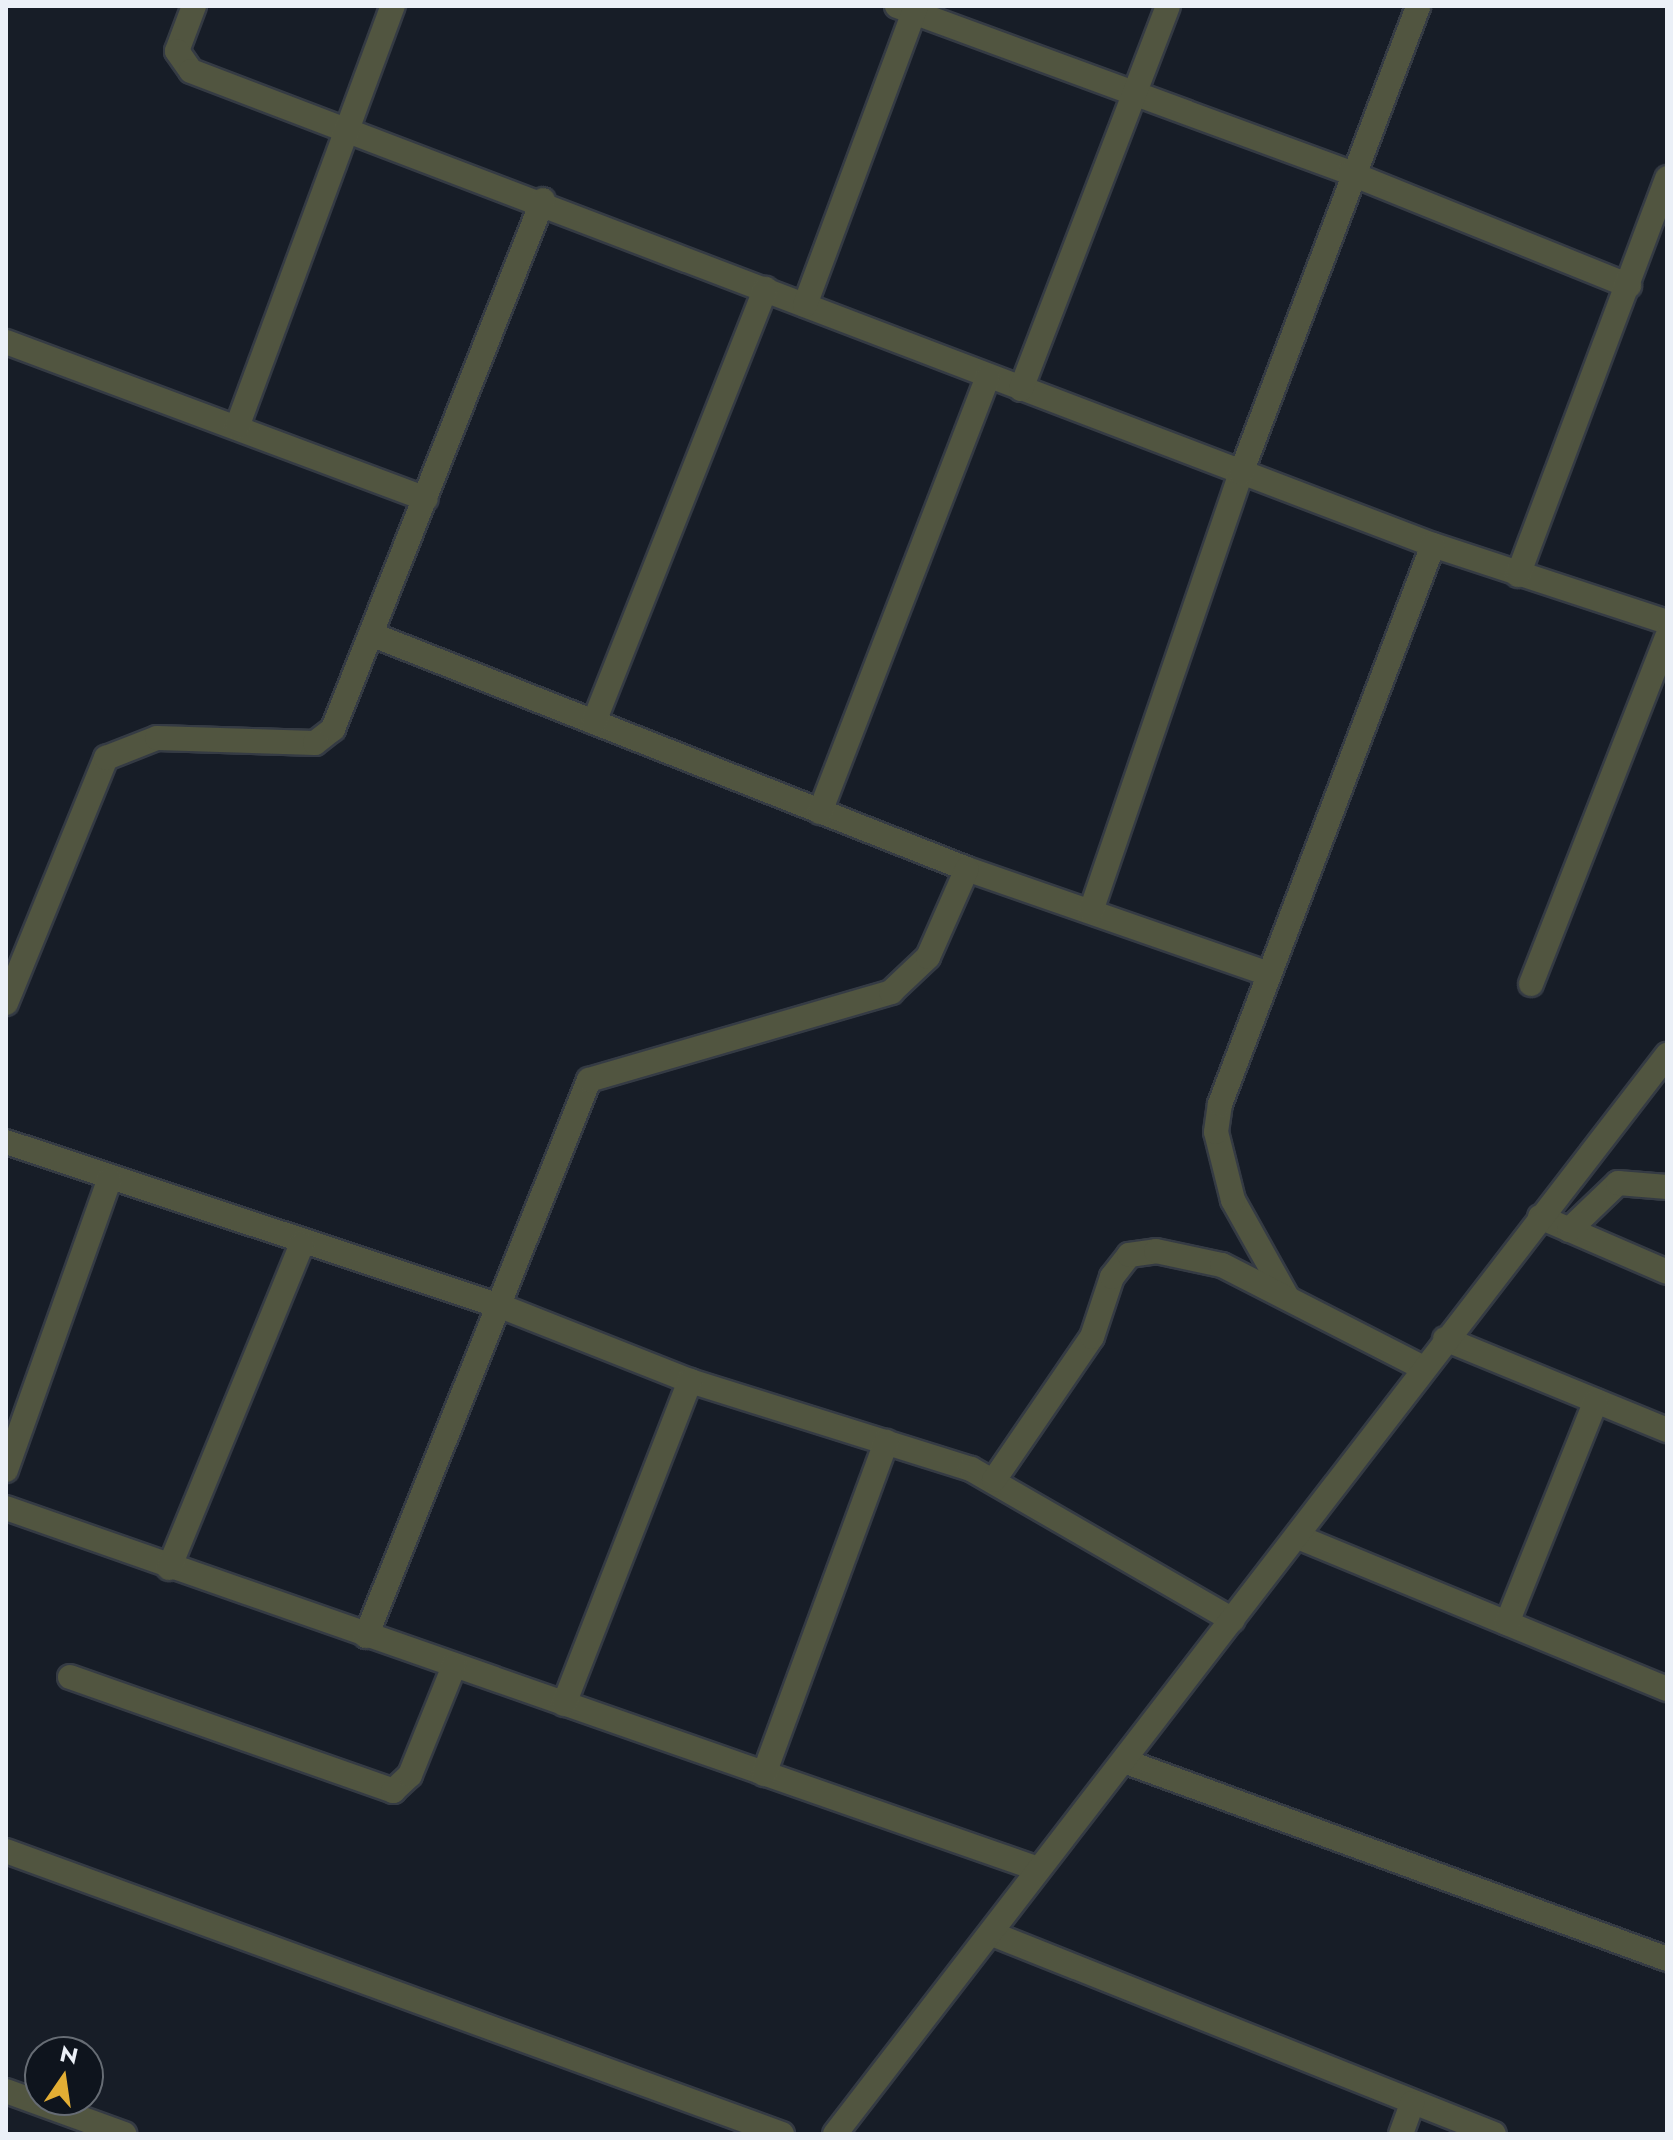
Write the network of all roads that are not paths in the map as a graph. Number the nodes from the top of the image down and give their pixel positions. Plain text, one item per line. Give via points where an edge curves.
1 (194, 6) edge
2 (393, 6) edge
3 (1168, 6) edge
4 (1418, 6) edge
5 (909, 8) edge
6 (1136, 95) junction
7 (347, 125) junction
8 (1350, 173) junction
9 (1667, 178) edge
10 (543, 200) junction
11 (1629, 286) junction
12 (765, 289) junction
13 (805, 305) junction
14 (6, 342) edge
15 (988, 377) junction
16 (1021, 389) junction
17 (237, 427) junction
18 (1241, 473) junction
19 (426, 499) junction
20 (1433, 545) junction
21 (1518, 575) junction
22 (1667, 622) edge
23 (373, 635) junction
24 (1667, 637) edge
25 (594, 722) junction
26 (820, 812) junction
27 (967, 869) junction
28 (1091, 911) junction
29 (1266, 973) junction
30 (1531, 984) dead end
31 (6, 1003) edge
32 (1667, 1055) edge
33 (6, 1142) edge
34 (109, 1180) junction
35 (1667, 1187) edge
36 (1540, 1217) junction
37 (1569, 1230) junction
38 (302, 1244) junction
39 (1667, 1272) edge
40 (1286, 1295) junction
41 (503, 1307) junction
42 (1445, 1339) junction
43 (1421, 1367) junction
44 (690, 1381) junction
45 (1596, 1401) junction
46 (1667, 1430) edge
47 (886, 1442) junction
48 (6, 1470) edge
49 (994, 1480) junction
50 (6, 1508) edge
51 (1298, 1537) junction
52 (169, 1568) junction
53 (1233, 1620) junction
54 (1507, 1623) junction
55 (366, 1636) junction
56 (454, 1666) junction
57 (70, 1677) dead end
58 (1667, 1689) edge
59 (564, 1704) junction
60 (1124, 1761) junction
61 (764, 1774) junction
62 (6, 1851) edge
63 (1038, 1869) junction
64 (995, 1935) junction
65 (1667, 1959) edge
66 (6, 2091) edge
67 (1412, 2103) junction
68 (124, 2134) edge
69 (782, 2134) edge
70 (835, 2134) edge
71 (1401, 2134) edge
72 (1494, 2134) edge

1 - 7 street via 177,51 182,66
2 - 7 street
3 - 6 street
4 - 8 street
5 - 6 street
5 - 13 street
6 - 8 street
6 - 16 street
7 - 10 street
7 - 17 street
8 - 11 street
8 - 18 street
9 - 11 street
10 - 12 street
10 - 19 street
11 - 21 street
12 - 13 street
12 - 25 street
13 - 15 street
14 - 17 street
15 - 16 street
15 - 26 street
16 - 18 street
17 - 19 street
18 - 20 street
18 - 28 street
19 - 23 street
20 - 21 street
20 - 29 street
21 - 22 street
23 - 25 street
23 - 31 street via 324,739 157,738 106,758
24 - 30 street
25 - 26 street
26 - 27 street
27 - 28 street
27 - 41 street via 928,957 891,992 589,1080
28 - 29 street
29 - 40 street via 1216,1132 1233,1200
32 - 36 street
33 - 34 street
34 - 38 street
34 - 48 street
35 - 37 street via 1618,1183
36 - 37 street
36 - 42 street
37 - 39 street
38 - 41 street
38 - 52 street
40 - 43 street
40 - 49 street via 1222,1265 1156,1251 1129,1255 1112,1277 1092,1337
41 - 44 street
41 - 55 street
42 - 43 street
42 - 45 street
43 - 51 street
44 - 47 street
44 - 59 street
45 - 46 street
45 - 54 street
47 - 49 street
47 - 61 street
49 - 53 street
50 - 52 street
51 - 53 street
51 - 54 street
52 - 55 street
53 - 60 street
54 - 58 street
55 - 56 street
56 - 57 street via 410,1775 393,1791
56 - 59 street
59 - 61 street
60 - 63 street
60 - 65 street
61 - 63 street
62 - 69 street
63 - 64 street
64 - 67 street
64 - 70 street
66 - 68 street
67 - 71 street
67 - 72 street

